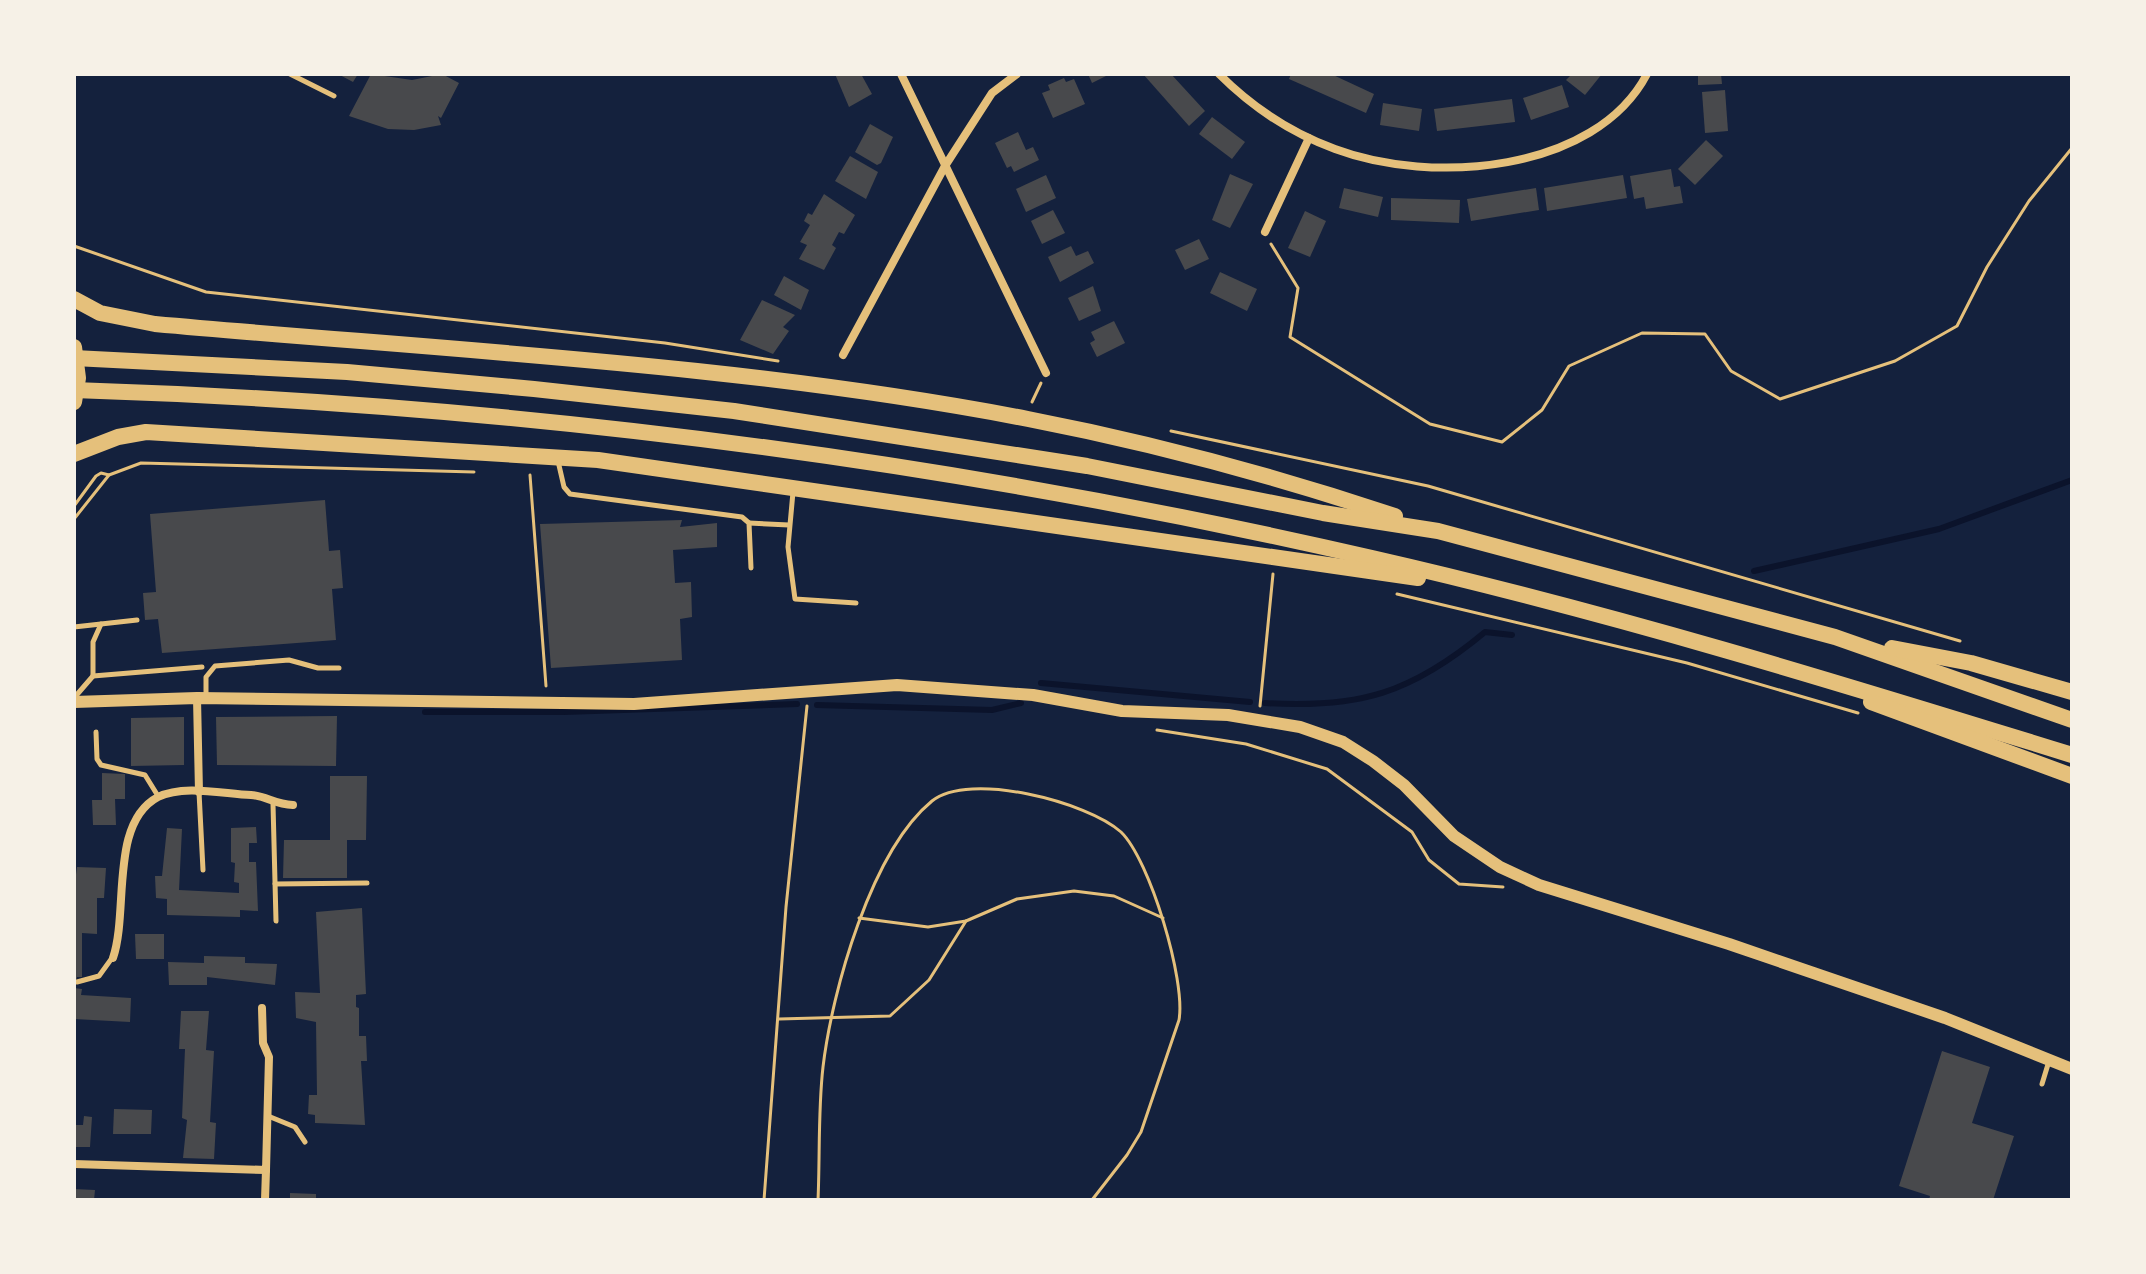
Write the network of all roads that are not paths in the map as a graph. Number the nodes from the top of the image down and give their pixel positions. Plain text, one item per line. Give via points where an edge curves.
1 (290, 74) edge
2 (901, 74) edge
3 (1017, 74) edge
4 (1219, 74) edge
5 (1647, 74) edge
6 (334, 96) dead end
7 (1309, 138) junction
8 (945, 166) junction
9 (1265, 232) road end
10 (74, 299) edge
11 (74, 347) edge
12 (843, 355) dead end
13 (74, 358) edge
14 (1046, 373) road end
15 (74, 390) edge
16 (74, 402) edge
17 (74, 454) edge
18 (557, 457) junction
19 (794, 487) junction
20 (749, 523) junction
21 (789, 525) junction
22 (1438, 531) junction
23 (751, 568) dead end
24 (1483, 585) junction
25 (856, 603) dead end
26 (137, 620) dead end
27 (101, 624) junction
28 (74, 627) edge
29 (1835, 637) junction
30 (202, 667) dead end
31 (339, 668) dead end
32 (1799, 670) junction
33 (93, 676) junction
34 (2072, 692) edge
35 (201, 698) junction
36 (74, 700) edge
37 (2072, 720) edge
38 (96, 732) dead end
39 (2072, 755) edge
40 (2072, 776) edge
41 (199, 792) junction
42 (159, 797) junction
43 (273, 804) junction
44 (293, 805) dead end
45 (203, 870) dead end
46 (367, 883) dead end
47 (275, 884) junction
48 (276, 921) dead end
49 (113, 958) joint
50 (77, 982) dead end
51 (262, 1008) dead end
52 (2050, 1060) junction
53 (2072, 1069) edge
54 (2042, 1084) dead end
55 (267, 1115) junction
56 (305, 1142) dead end
57 (74, 1164) edge
58 (266, 1170) junction
59 (265, 1200) edge

1 - 6 lane
2 - 8 street
3 - 8 street via 992,93
4 - 7 street via 1264,112
5 - 7 street via 1612,120 1551,152 1469,165 1417,166 1358,156
7 - 9 street
8 - 12 street
8 - 14 street
10 - 22 main road via 100,313 155,324 762,379 1026,419 1280,481
11 - 16 main road
13 - 22 main road via 347,372 734,411 1073,463
15 - 24 main road via 179,393 515,420 774,449 1081,498
17 - 18 main road via 146,432
18 - 19 main road
18 - 20 lane via 570,494 742,517
19 - 21 lane
19 - 24 main road via 1264,558
20 - 21 lane
20 - 23 lane
21 - 25 lane via 795,599
22 - 29 main road
24 - 32 main road
26 - 27 lane
27 - 28 lane
27 - 33 lane via 93,642
29 - 34 main road via 1971,663
29 - 37 main road
30 - 33 lane
31 - 35 lane via 289,660 215,666
32 - 39 main road
32 - 40 main road via 1892,711
33 - 36 lane
35 - 36 street
35 - 41 street
35 - 52 street via 634,704 897,685 1033,695 1122,711 1300,727 1343,742 1404,785 1454,836 1539,885 1729,944
38 - 42 lane via 101,765 145,775
41 - 42 street
41 - 43 street via 262,796
41 - 45 lane
42 - 49 street via 126,838 121,935
43 - 44 street
43 - 47 lane
46 - 47 lane
47 - 48 lane
49 - 50 lane via 99,976
51 - 55 street via 269,1057
52 - 53 street
52 - 54 lane
55 - 56 lane via 295,1127
55 - 58 street
57 - 58 street
58 - 59 street

